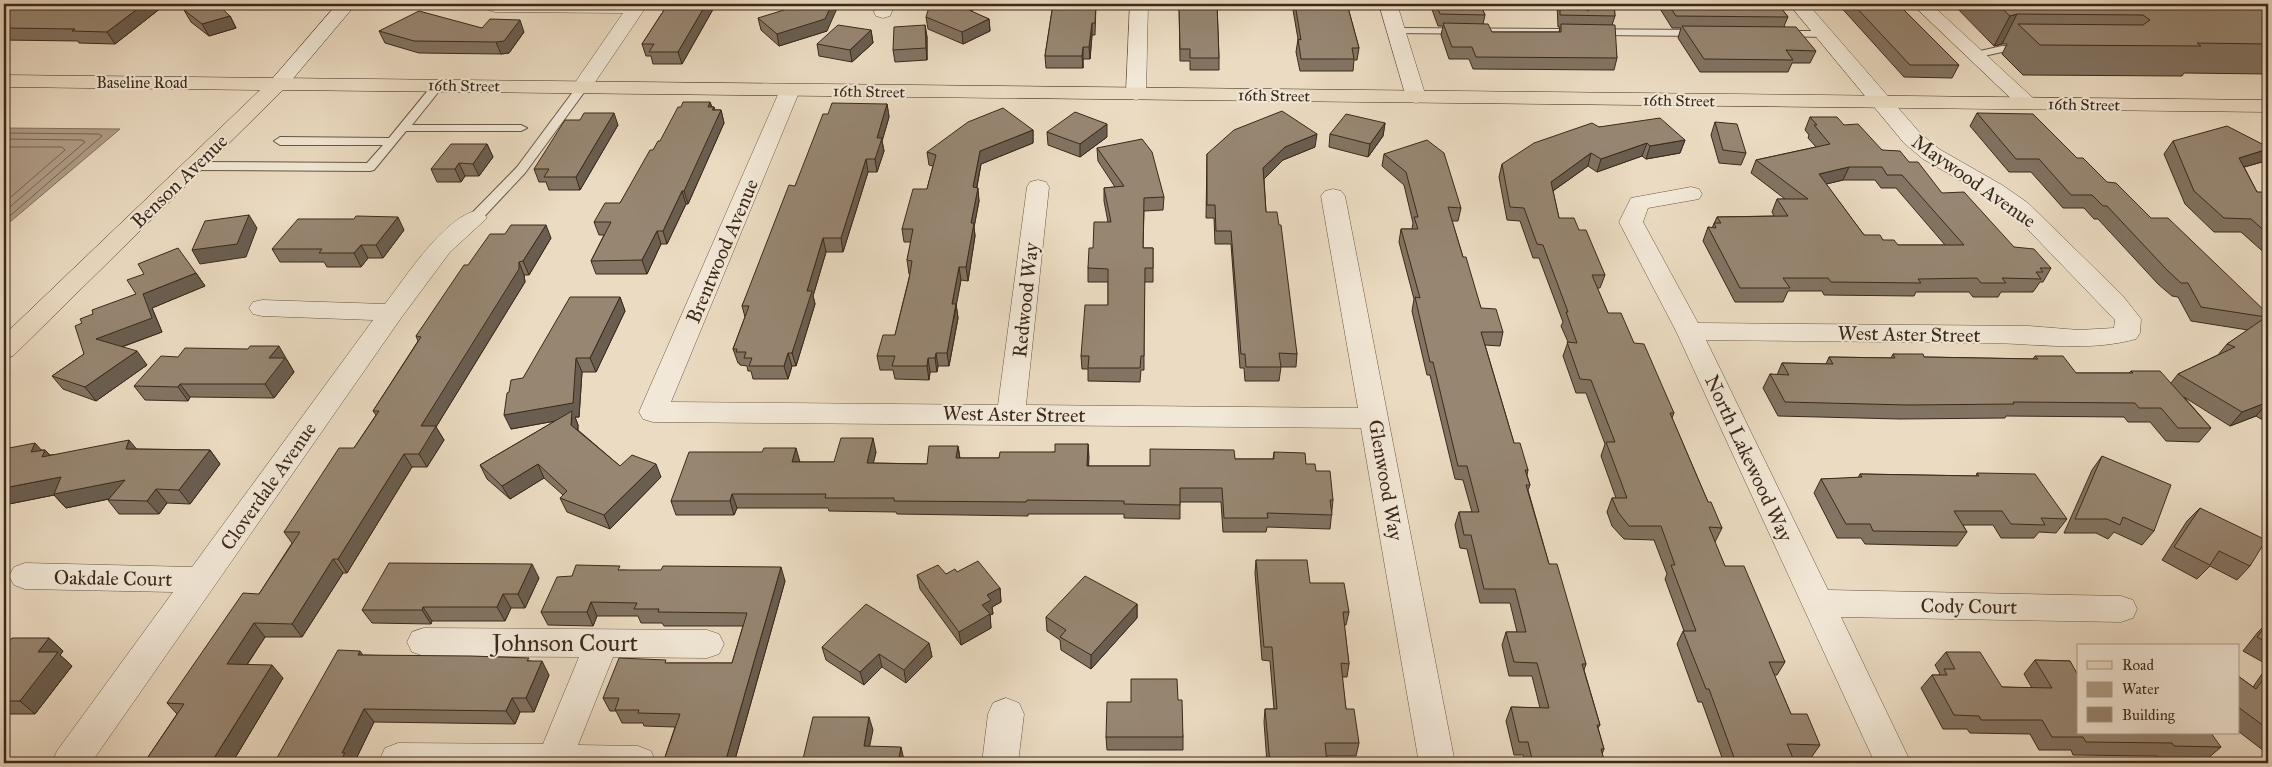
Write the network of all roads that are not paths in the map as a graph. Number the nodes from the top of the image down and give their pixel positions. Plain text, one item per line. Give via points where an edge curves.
1 (347, 4) edge
2 (1139, 4) edge
3 (1388, 4) edge
4 (1798, 4) edge
5 (1921, 4) edge
6 (495, 6) dead end
7 (638, 6) edge
8 (1396, 31) junction
9 (1712, 33) edge
10 (1770, 34) edge
11 (1824, 34) junction
12 (2040, 50) edge
13 (1975, 55) junction
14 (4, 81) edge
15 (280, 83) junction
16 (438, 85) junction
17 (582, 87) junction
18 (790, 90) junction
19 (1136, 94) junction
20 (1416, 97) junction
21 (1880, 102) junction
22 (2027, 103) junction
23 (2268, 106) edge
24 (403, 128) junction
25 (521, 128) dead end
26 (280, 141) dead end
27 (392, 142) junction
28 (194, 166) junction
29 (1038, 187) dead end
30 (1691, 194) dead end
31 (1334, 196) dead end
32 (475, 218) joint
33 (262, 308) dead end
34 (392, 312) junction
35 (1689, 331) junction
36 (2128, 333) joint
37 (4, 350) edge
38 (654, 412) joint
39 (1011, 414) junction
40 (1374, 418) junction
41 (25, 576) dead end
42 (201, 580) junction
43 (1816, 603) junction
44 (2121, 609) dead end
45 (424, 642) dead end
46 (601, 644) junction
47 (706, 644) dead end
48 (1006, 714) dead end
49 (554, 761) junction
50 (70, 763) edge
51 (396, 763) edge
52 (638, 763) edge
53 (1000, 763) edge
54 (1437, 763) edge
55 (1893, 763) edge

1 - 15 street, Benson Avenue
2 - 19 street
3 - 8 street
4 - 11 street, Maywood Avenue
5 - 13 street
6 - 7 street
7 - 17 street
8 - 9 lane
8 - 20 street
10 - 11 lane
11 - 21 street, Maywood Avenue
12 - 13 lane via 2002,50
13 - 22 street
14 - 15 main road, Baseline Road
15 - 16 main road, 16th Street
15 - 28 main road, Benson Avenue
16 - 17 main road, 16th Street
16 - 24 lane
17 - 18 main road, 16th Street
17 - 32 lane via 521,170
18 - 19 main road, 16th Street
18 - 38 street, Brentwood Avenue
19 - 20 main road, 16th Street
20 - 21 main road, 16th Street
21 - 22 main road, 16th Street
21 - 36 street, Maywood Avenue via 1931,154 2020,208 2113,301 2128,319
22 - 23 main road, 16th Street
24 - 25 lane
24 - 27 lane
26 - 27 lane
27 - 28 lane via 370,168
28 - 37 main road, Benson Avenue
29 - 39 street, Redwood Way
30 - 35 street, North Lakewood Way via 1639,203 1631,222
31 - 40 street, Glenwood Way
32 - 34 street, Cloverdale Avenue via 441,247
33 - 34 street
34 - 42 street, Cloverdale Avenue
35 - 36 street, West Aster Street via 2085,338 2112,338
35 - 43 street, North Lakewood Way
38 - 39 street, West Aster Street
39 - 40 street, West Aster Street
40 - 54 street, Glenwood Way
41 - 42 street, Oakdale Court
42 - 50 street, Cloverdale Avenue
43 - 44 street, Cody Court
43 - 55 street, North Lakewood Way
45 - 46 street, Johnson Court
46 - 47 street, Johnson Court
46 - 49 street
48 - 53 street
49 - 51 street via 398,760
49 - 52 street

